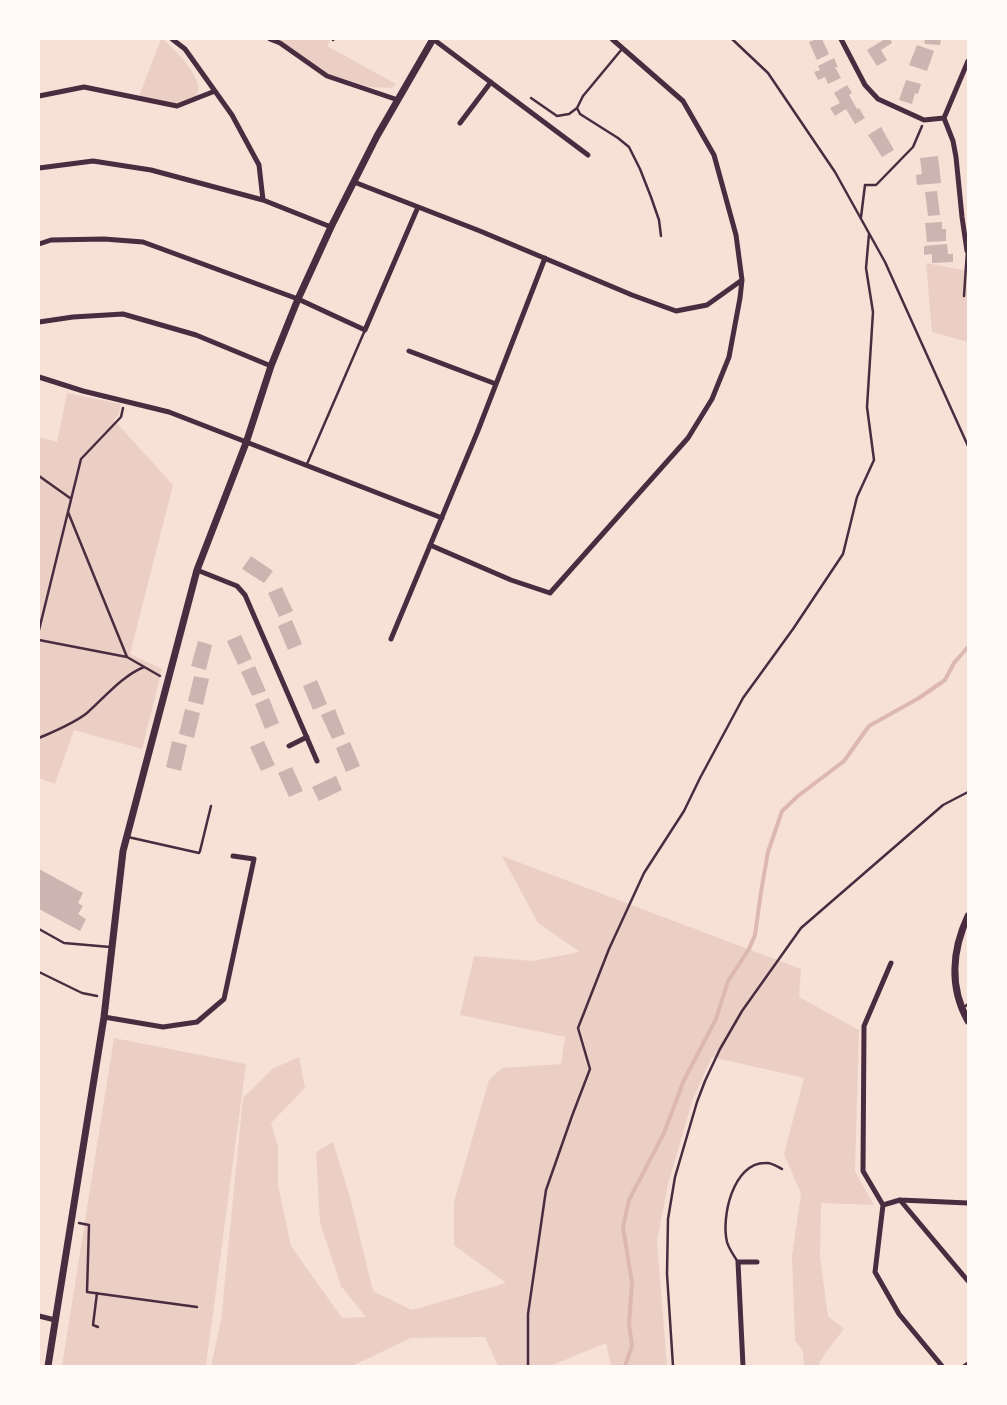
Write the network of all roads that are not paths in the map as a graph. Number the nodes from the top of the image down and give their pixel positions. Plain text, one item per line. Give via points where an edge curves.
1 (172, 39) edge
2 (270, 39) edge
3 (433, 39) edge
4 (612, 39) edge
5 (841, 39) edge
6 (623, 48) junction
7 (968, 61) edge
8 (491, 82) junction
9 (215, 91) junction
10 (39, 96) edge
11 (531, 98) dead end
12 (398, 100) junction
13 (577, 108) junction
14 (944, 118) junction
15 (460, 123) dead end
16 (588, 155) dead end
17 (39, 168) edge
18 (354, 182) junction
19 (263, 200) junction
20 (418, 207) junction
21 (968, 215) edge
22 (962, 217) junction
23 (331, 227) junction
24 (661, 236) dead end
25 (39, 244) edge
26 (967, 251) joint
27 (545, 258) junction
28 (742, 280) junction
29 (964, 296) dead end
30 (298, 299) junction
31 (39, 322) edge
32 (365, 330) junction
33 (409, 351) dead end
34 (272, 366) junction
35 (39, 377) edge
36 (496, 384) junction
37 (246, 443) junction
38 (306, 466) junction
39 (442, 518) junction
40 (430, 545) junction
41 (197, 570) junction
42 (391, 639) dead end
43 (307, 737) junction
44 (289, 746) dead end
45 (317, 761) dead end
46 (211, 806) dead end
47 (126, 837) junction
48 (233, 856) dead end
49 (968, 916) edge
50 (39, 929) edge
51 (112, 948) junction
52 (891, 963) dead end
53 (965, 1006) edge
54 (104, 1018) junction
55 (968, 1021) edge
56 (782, 1169) dead end
57 (900, 1200) junction
58 (968, 1203) edge
59 (883, 1205) junction
60 (738, 1262) junction
61 (757, 1262) dead end
62 (968, 1281) edge
63 (39, 1316) edge
64 (55, 1320) junction
65 (968, 1364) edge
66 (48, 1366) edge
67 (743, 1366) edge
68 (942, 1366) edge
69 (965, 1366) edge

1 - 9 street via 185,49
2 - 12 street via 327,76
3 - 8 street
3 - 12 street
4 - 6 street
5 - 14 street via 865,85 878,99 924,120
6 - 13 lane via 583,96
6 - 28 street via 683,100 714,155 736,235
7 - 14 street
8 - 15 street
8 - 16 street
9 - 10 street via 178,106 84,87
9 - 19 street via 259,165
11 - 13 lane via 557,116 570,114
12 - 18 street
13 - 24 lane via 580,114 628,147 651,198
14 - 22 street via 956,157
17 - 19 street via 93,161 151,170
18 - 20 street
18 - 23 street
19 - 23 street
20 - 27 street
20 - 32 street
21 - 22 street
22 - 26 street
23 - 30 street
25 - 30 street via 51,240 143,242
26 - 29 lane
27 - 28 street via 676,311 708,306
27 - 36 street
28 - 40 street via 729,357 712,399 688,438 550,593
30 - 32 street
30 - 34 street
31 - 34 street via 123,314 196,335
32 - 38 lane
33 - 36 street
34 - 37 street
35 - 37 street via 169,412
36 - 39 street
37 - 38 street
37 - 41 street
38 - 39 street
39 - 40 street
40 - 42 street
41 - 43 street via 237,586 245,595
41 - 47 street
43 - 44 street
43 - 45 street
46 - 47 lane via 199,852
47 - 51 street
48 - 54 street via 254,859 224,999 197,1022 163,1027
49 - 53 street via 959,938 954,972 956,988
50 - 51 lane via 64,943
51 - 54 street
52 - 59 street via 864,1026 863,1171
53 - 55 street
54 - 64 street
56 - 60 lane via 763,1162 747,1170 736,1182 726,1230 727,1242
57 - 58 street
57 - 59 street
57 - 62 street
59 - 68 street via 875,1272 899,1314
60 - 61 street
60 - 67 street
63 - 64 street
64 - 66 street
65 - 69 street

